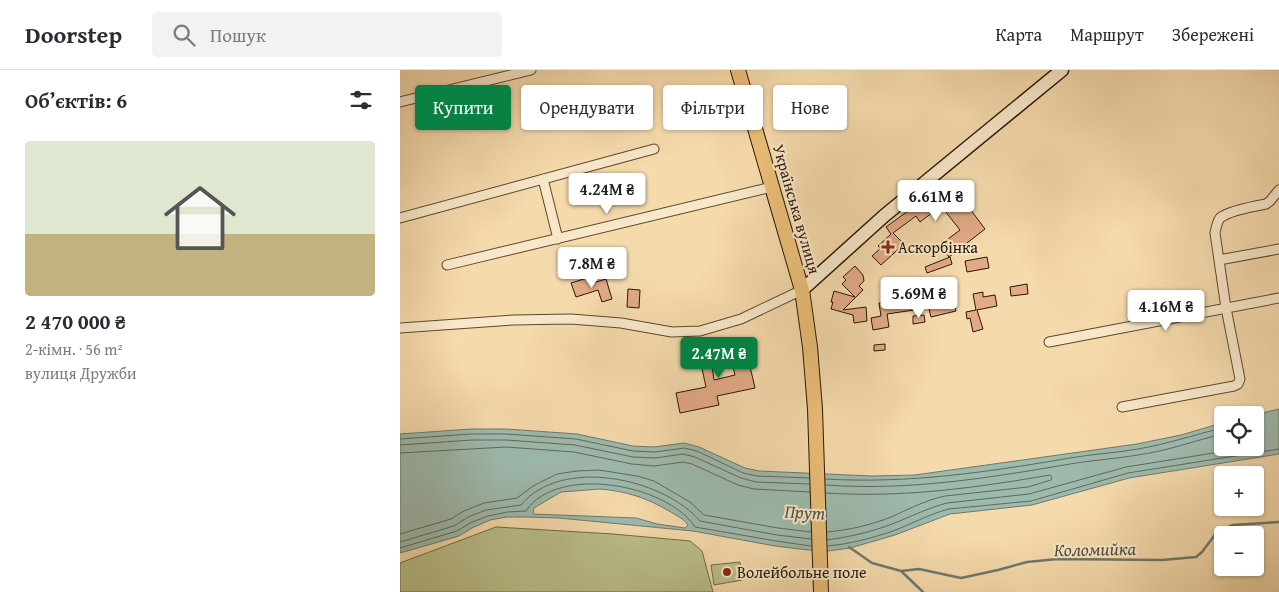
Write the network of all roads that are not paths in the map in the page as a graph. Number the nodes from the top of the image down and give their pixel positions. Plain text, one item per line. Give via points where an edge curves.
1 (531, 70) edge
2 (738, 70) edge
3 (1062, 70) edge
4 (400, 102) edge
5 (654, 149) dead end
6 (543, 179) junction
7 (772, 187) junction
8 (1279, 190) edge
9 (400, 218) edge
10 (558, 239) junction
11 (1279, 249) edge
12 (1219, 260) junction
13 (448, 265) dead end
14 (802, 290) junction
15 (1279, 298) edge
16 (1226, 308) junction
17 (400, 328) edge
18 (1049, 342) dead end
19 (1122, 407) dead end
20 (821, 592) edge

1 - 4 street
2 - 7 main road, Українська вулиця
3 - 14 street, Українська вулиця via 884,216
5 - 6 street
6 - 9 street
6 - 10 street
7 - 10 street
7 - 14 main road, Українська вулиця
8 - 12 street via 1266,204 1221,218 1215,233
10 - 13 street
11 - 12 street
12 - 16 street
14 - 17 street via 740,319 700,331 672,332 622,322 571,319
14 - 20 main road via 815,409
15 - 16 street
16 - 18 street
16 - 19 street via 1240,379 1238,384

